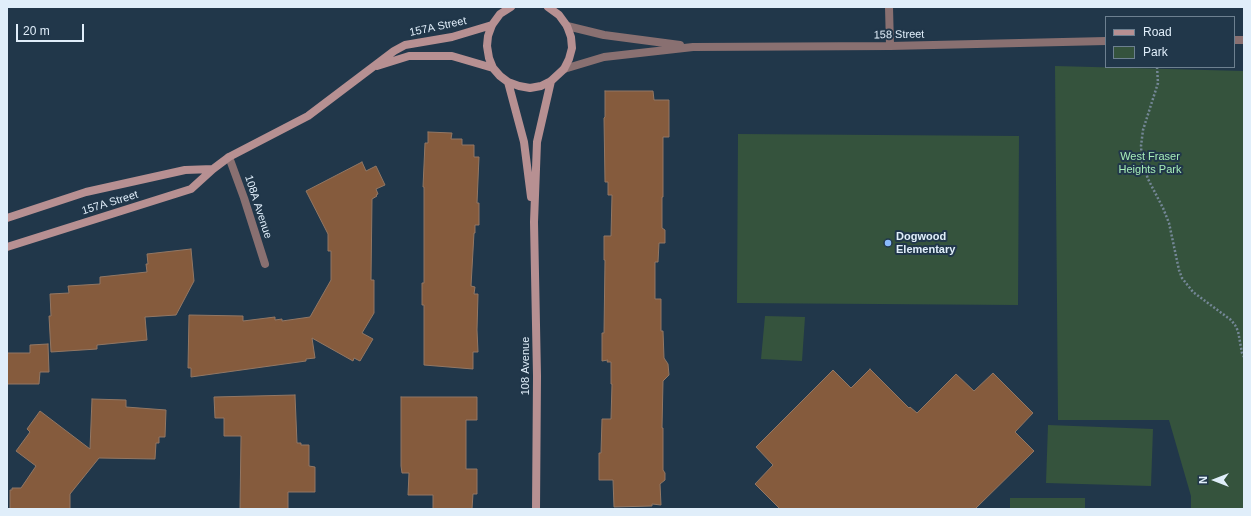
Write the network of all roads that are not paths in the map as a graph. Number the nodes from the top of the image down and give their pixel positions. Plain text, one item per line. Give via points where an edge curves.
1 (511, 7) edge
2 (548, 7) edge
3 (889, 7) edge
4 (492, 25) junction
5 (567, 26) junction
6 (1105, 41) edge
7 (890, 46) junction
8 (693, 47) junction
9 (370, 68) junction
10 (493, 68) junction
11 (564, 69) junction
12 (552, 81) junction
13 (508, 82) junction
14 (229, 157) junction
15 (212, 169) junction
16 (7, 218) edge
17 (534, 222) junction
18 (7, 247) edge
19 (264, 264) dead end
20 (536, 509) edge

1 - 4 street via 500,14
2 - 5 street via 559,15
3 - 7 street
4 - 9 street, 157A Street via 452,37 405,46
4 - 10 street via 487,46
5 - 8 street, 158 Street via 604,35
5 - 11 street via 572,48
6 - 7 street, 158 Street
7 - 8 street, 158 Street
8 - 11 street, 158 Street via 604,57
9 - 10 street, 157A Street via 409,56 452,56
9 - 14 street, 157A Street via 308,116
10 - 13 street
11 - 12 street
12 - 13 street via 530,88
12 - 17 street, 108 Avenue via 537,142
13 - 17 street, 108 Avenue via 524,142
14 - 15 street, 157A Street
14 - 19 street, 108A Avenue
15 - 16 street, 157A Street via 185,170 86,192
15 - 18 street, 157A Street via 191,189
17 - 20 street, 108 Avenue

